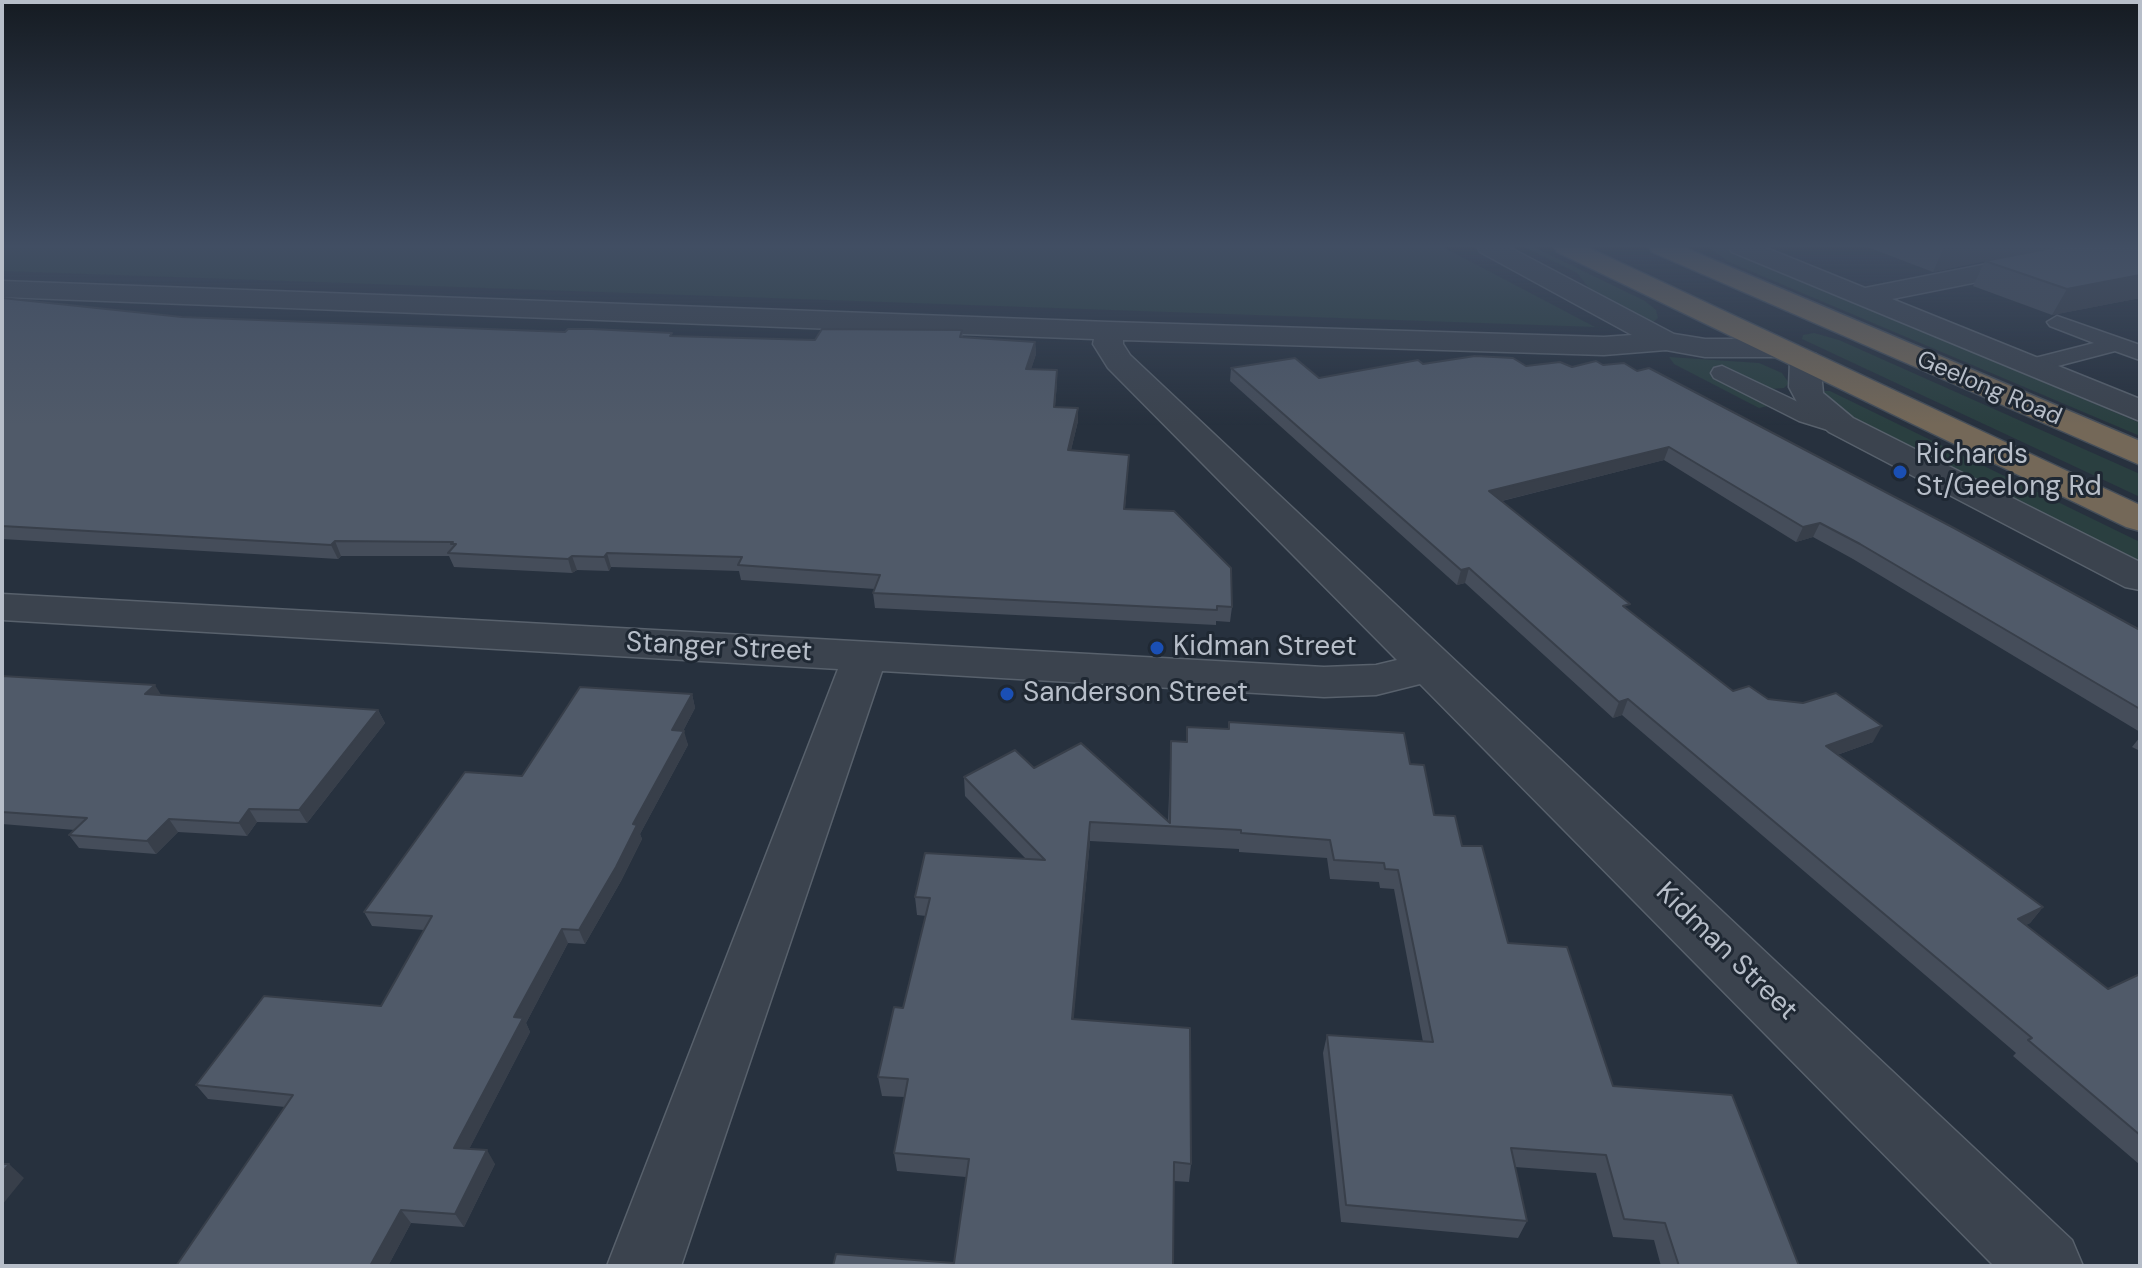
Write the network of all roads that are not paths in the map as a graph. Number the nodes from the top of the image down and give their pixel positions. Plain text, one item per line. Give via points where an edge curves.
1 (455, 306) edge
2 (1600, 306) edge
3 (1689, 306) edge
4 (1779, 306) edge
5 (1793, 306) edge
6 (1798, 306) edge
7 (1884, 306) edge
8 (1712, 317) junction
9 (2057, 322) edge
10 (1109, 331) junction
11 (1666, 341) junction
12 (2116, 344) junction
13 (2140, 353) edge
14 (1791, 354) junction
15 (2031, 366) junction
16 (1722, 373) dead end
17 (2140, 411) edge
18 (1847, 429) junction
19 (2140, 454) edge
20 (2140, 519) edge
21 (2140, 578) edge
22 (2, 607) edge
23 (865, 656) junction
24 (1434, 666) junction
25 (644, 1266) edge
26 (2046, 1266) edge

1 - 10 street
2 - 11 street
3 - 8 highway, Geelong Road
4 - 8 highway
5 - 14 highway
6 - 19 highway, Geelong Road
7 - 15 street, Geelong Road
8 - 11 street via 1667,330
8 - 14 highway, Geelong Road
9 - 12 lane
10 - 11 street via 1604,346
10 - 24 street, Kidman Street via 1108,344 1119,361
11 - 14 street
12 - 13 lane
12 - 15 lane
14 - 18 street via 1809,397
14 - 20 highway, Geelong Road
15 - 17 street, Geelong Road
16 - 18 lane via 1808,416
18 - 21 street
22 - 23 street, Stanger Street
23 - 24 street, Stanger Street via 1324,682 1376,680
23 - 25 street
24 - 26 street, Kidman Street

